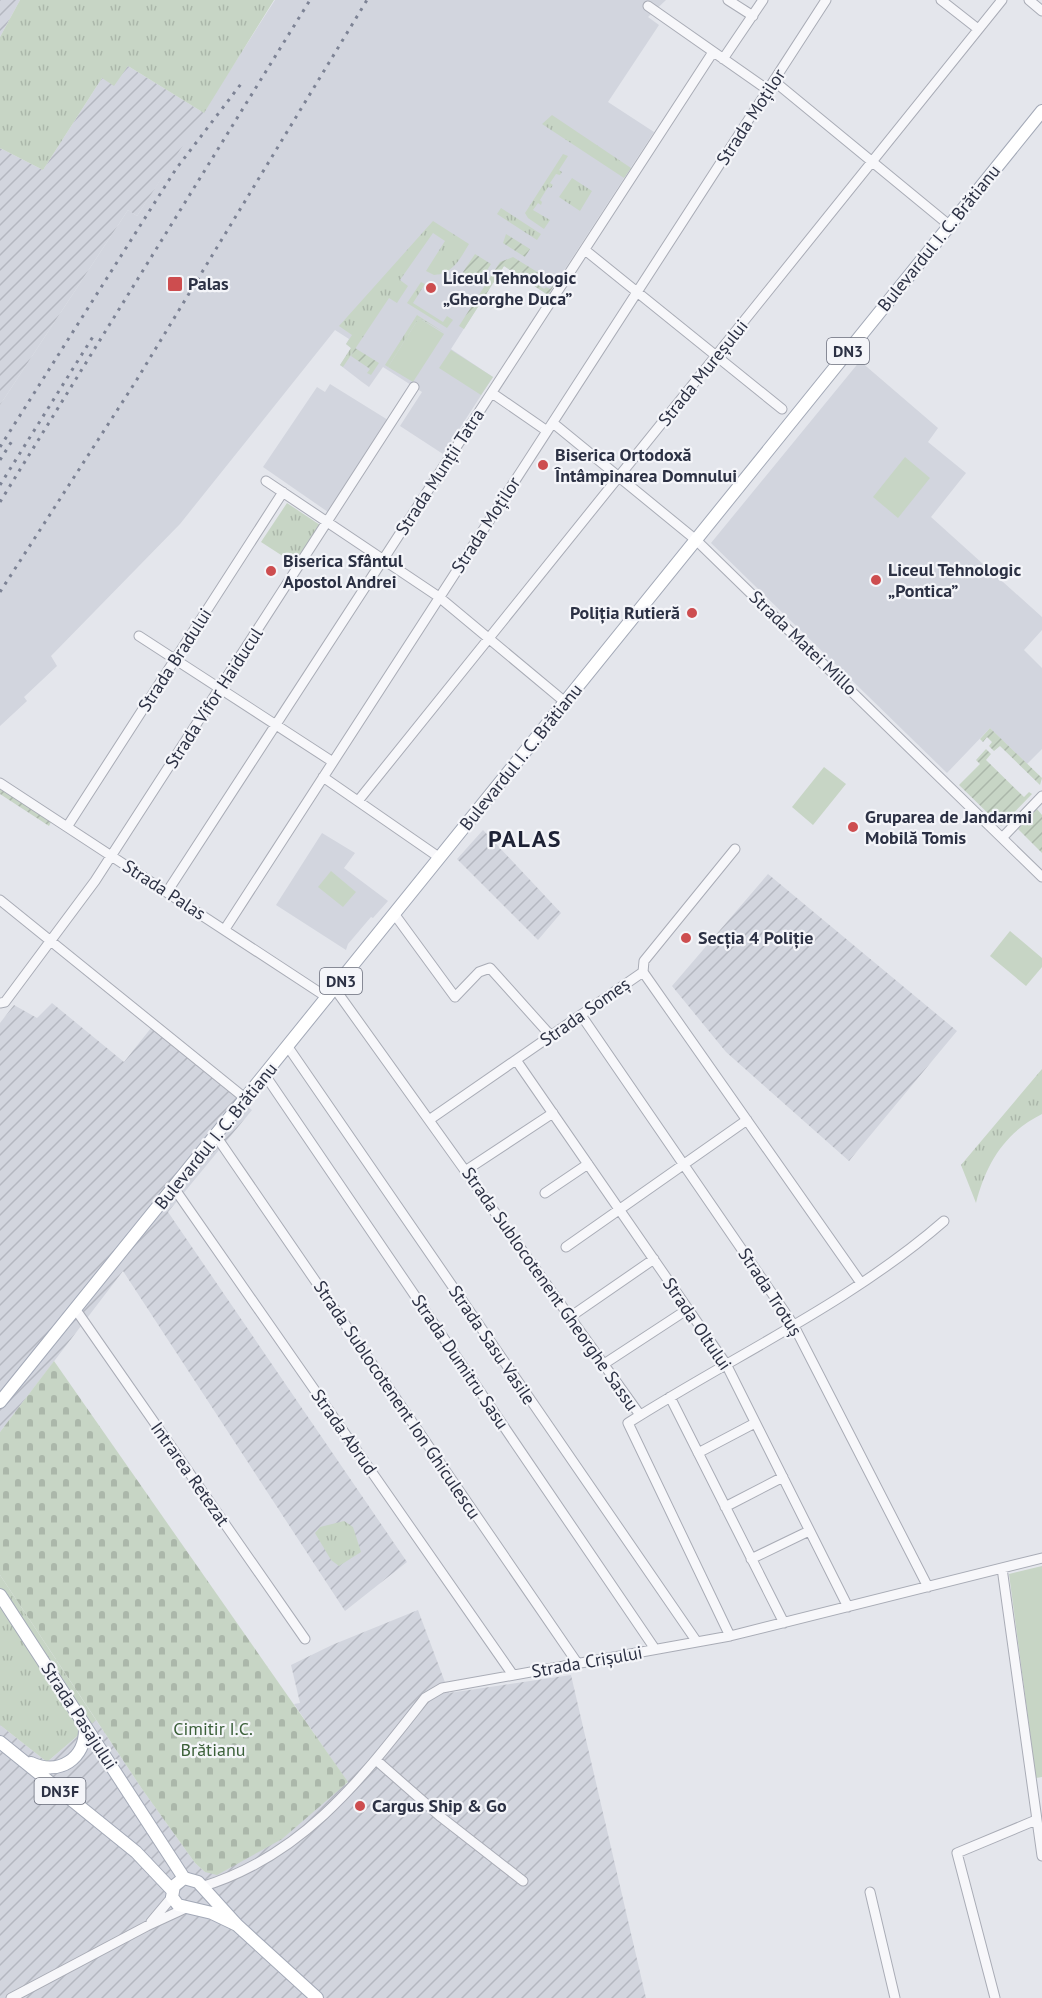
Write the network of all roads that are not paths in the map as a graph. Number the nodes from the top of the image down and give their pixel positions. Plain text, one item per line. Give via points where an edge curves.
1 (728, 0) edge
2 (763, 0) edge
3 (826, 0) edge
4 (941, 0) edge
5 (1002, 0) edge
6 (1029, 0) edge
7 (648, 6) dead end
8 (1042, 10) edge
9 (753, 15) junction
10 (978, 29) junction
11 (713, 52) junction
12 (723, 59) junction
13 (774, 81) junction
14 (768, 90) junction
15 (1042, 111) edge
16 (872, 161) junction
17 (949, 225) junction
18 (585, 250) junction
19 (637, 292) junction
20 (716, 356) junction
21 (414, 387) dead end
22 (492, 393) junction
23 (783, 409) dead end
24 (550, 427) junction
25 (619, 477) junction
26 (266, 481) dead end
27 (283, 492) junction
28 (328, 522) junction
29 (696, 540) junction
30 (383, 560) junction
31 (439, 597) junction
32 (139, 636) dead end
33 (489, 639) junction
34 (175, 660) junction
35 (220, 689) junction
36 (565, 702) junction
37 (276, 725) junction
38 (333, 762) junction
39 (323, 777) junction
40 (0, 783) edge
41 (1042, 796) edge
42 (358, 801) junction
43 (67, 827) junction
44 (1002, 838) junction
45 (735, 849) dead end
46 (112, 856) junction
47 (440, 858) junction
48 (1042, 877) edge
49 (167, 892) junction
50 (0, 900) edge
51 (395, 915) junction
52 (225, 929) junction
53 (52, 941) junction
54 (644, 972) junction
55 (331, 993) junction
56 (2, 1003) edge
57 (581, 1015) junction
58 (551, 1036) junction
59 (288, 1047) junction
60 (516, 1060) junction
61 (265, 1075) junction
62 (246, 1099) junction
63 (553, 1113) junction
64 (429, 1120) junction
65 (747, 1120) junction
66 (216, 1136) junction
67 (588, 1164) junction
68 (684, 1164) junction
69 (465, 1171) junction
70 (174, 1188) junction
71 (545, 1193) dead end
72 (620, 1209) junction
73 (944, 1221) dead end
74 (566, 1247) dead end
75 (654, 1259) junction
76 (861, 1283) junction
77 (688, 1309) junction
78 (76, 1310) junction
79 (570, 1317) junction
80 (793, 1324) junction
81 (604, 1364) junction
82 (726, 1364) junction
83 (669, 1397) junction
84 (0, 1402) edge
85 (640, 1415) junction
86 (755, 1423) junction
87 (698, 1453) junction
88 (783, 1477) junction
89 (725, 1507) junction
90 (810, 1531) junction
91 (751, 1558) junction
92 (1042, 1558) edge
93 (1002, 1568) junction
94 (928, 1587) junction
95 (0, 1595) edge
96 (848, 1607) junction
97 (784, 1623) junction
98 (730, 1636) junction
99 (305, 1639) dead end
100 (697, 1642) junction
101 (655, 1649) junction
102 (578, 1664) junction
103 (513, 1675) junction
104 (85, 1727) junction
105 (0, 1742) edge
106 (19, 1757) junction
107 (376, 1760) junction
108 (1036, 1820) junction
109 (159, 1836) junction
110 (136, 1852) junction
111 (1042, 1856) edge
112 (182, 1879) junction
113 (523, 1881) dead end
114 (200, 1886) junction
115 (870, 1892) dead end
116 (172, 1894) junction
117 (189, 1908) junction
118 (237, 1925) junction
119 (147, 1926) junction
120 (11, 1998) edge
121 (317, 1998) edge
122 (895, 1998) edge
123 (995, 1998) edge

1 - 9 street
2 - 9 street
3 - 13 street, Strada Moților
4 - 10 street
5 - 10 street, Strada Mureșului
6 - 8 street
7 - 11 street
9 - 12 street
10 - 16 street, Strada Mureșului
11 - 12 street
11 - 18 street, Strada Munții Tatra
12 - 14 street
13 - 14 street, Strada Moților
13 - 16 street
14 - 19 street, Strada Moților
15 - 17 main road, Bulevardul I. C. Brătianu / DN3
16 - 17 street
16 - 20 street, Strada Mureșului
17 - 29 main road, Bulevardul I. C. Brătianu / DN3
18 - 19 street
18 - 22 street, Strada Munții Tatra
19 - 20 street
19 - 24 street, Strada Moților
20 - 23 street
20 - 25 street, Strada Mureșului
21 - 28 street, Strada Vifor Haiducul
22 - 24 street, Strada Matei Millo
22 - 30 street, Strada Munții Tatra
24 - 25 street, Strada Matei Millo
24 - 31 street, Strada Moților
25 - 29 street, Strada Matei Millo
25 - 33 street, Strada Mureșului
26 - 27 street
27 - 28 street
27 - 34 street, Strada Bradului
28 - 30 street
28 - 35 street, Strada Vifor Haiducul
29 - 36 main road, Bulevardul I. C. Brătianu / DN3
29 - 44 street, Strada Matei Millo
30 - 31 street
30 - 37 street, Strada Munții Tatra
31 - 33 street
31 - 38 street, Strada Moților
32 - 34 street
33 - 36 street
33 - 42 street, Strada Mureșului
34 - 35 street
34 - 43 street, Strada Bradului
35 - 37 street
35 - 46 street, Strada Vifor Haiducul
36 - 47 main road, Bulevardul I. C. Brătianu / DN3
37 - 38 street
37 - 49 street, Strada Munții Tatra
38 - 39 street, Strada Moților
39 - 42 street
39 - 52 street, Strada Moților
40 - 43 street, Strada Palas
41 - 44 street
42 - 47 street
43 - 46 street, Strada Palas
44 - 48 street, Strada Matei Millo
45 - 54 street, Strada Someș via 644,960
46 - 49 street, Strada Palas
46 - 53 street, Strada Vifor Haiducul
47 - 51 main road, Bulevardul I. C. Brătianu / DN3
49 - 52 street, Strada Palas
50 - 53 street
51 - 55 main road, Bulevardul I. C. Brătianu / DN3
51 - 58 street via 455,997 479,972 490,968
52 - 55 street, Strada Palas
53 - 56 street, Strada Vifor Haiducul
53 - 62 street
54 - 57 street, Strada Someș
54 - 65 street
55 - 59 main road, Bulevardul I. C. Brătianu / DN3
55 - 64 street, Strada Sublocotenent Gheorghe Sassu
57 - 58 street, Strada Someș
57 - 68 street, Strada Trotuș
58 - 60 street, Strada Someș
59 - 61 main road, Bulevardul I. C. Brătianu / DN3
59 - 100 street, Strada Sasu Vasile
60 - 63 street, Strada Oltului
60 - 64 street, Strada Someș
61 - 62 main road, Bulevardul I. C. Brătianu / DN3
61 - 101 street, Strada Dumitru Sasu
62 - 66 main road, Bulevardul I. C. Brătianu / DN3
63 - 67 street, Strada Oltului
63 - 69 street
64 - 69 street, Strada Sublocotenent Gheorghe Sassu
65 - 68 street
65 - 76 street
66 - 70 main road, Bulevardul I. C. Brătianu / DN3
66 - 102 street, Strada Sublocotenent Ion Ghiculescu
67 - 71 street
67 - 72 street, Strada Oltului
68 - 72 street
68 - 80 street, Strada Trotuș
69 - 79 street, Strada Sublocotenent Gheorghe Sassu
70 - 78 main road, Bulevardul I. C. Brătianu / DN3
70 - 103 street, Strada Abrud
72 - 74 street
72 - 75 street, Strada Oltului
73 - 76 street
75 - 77 street, Strada Oltului
75 - 79 street
76 - 80 street
77 - 81 street
77 - 82 street, Strada Oltului
78 - 84 main road, Bulevardul I. C. Brătianu / DN3
78 - 99 street, Intrarea Retezat
79 - 81 street, Strada Sublocotenent Gheorghe Sassu
80 - 82 street
80 - 94 street, Strada Trotuș
81 - 85 street, Strada Sublocotenent Gheorghe Sassu
82 - 83 street
82 - 86 street, Strada Oltului
83 - 85 street
83 - 87 street
85 - 98 street, Strada Sublocotenent Gheorghe Sassu via 628,1423
86 - 87 street
86 - 88 street, Strada Oltului
87 - 89 street
88 - 89 street
88 - 90 street, Strada Oltului
89 - 91 street
90 - 91 street
90 - 96 street, Strada Oltului
91 - 97 street
92 - 93 street, Strada Crișului
93 - 94 street, Strada Crișului
93 - 108 street
94 - 96 street, Strada Crișului
95 - 104 main road, Strada Pasajului
96 - 97 street, Strada Crișului
97 - 98 street, Strada Crișului
98 - 100 street, Strada Crișului
100 - 101 street, Strada Crișului
101 - 102 street, Strada Crișului
102 - 103 street, Strada Crișului
103 - 107 street, Strada Crișului via 433,1692
104 - 106 main road via 84,1745 67,1764 49,1769
104 - 109 main road, Strada Pasajului
105 - 106 main road, DN3F
106 - 110 main road, DN3F
107 - 113 street
107 - 114 street, Strada Crișului via 301,1837 230,1877
108 - 111 street
108 - 123 street via 957,1853
109 - 112 main road, Strada Pasajului
109 - 114 main road, Strada Pasajului
110 - 112 main road, DN3F
110 - 116 main road, DN3F
112 - 114 main road
112 - 116 main road
114 - 117 main road via 199,1903
114 - 118 main road, Strada Pasajului
115 - 122 street
116 - 117 main road via 178,1905
116 - 119 street
117 - 118 main road via 213,1913
117 - 119 street
118 - 121 main road
119 - 120 street

